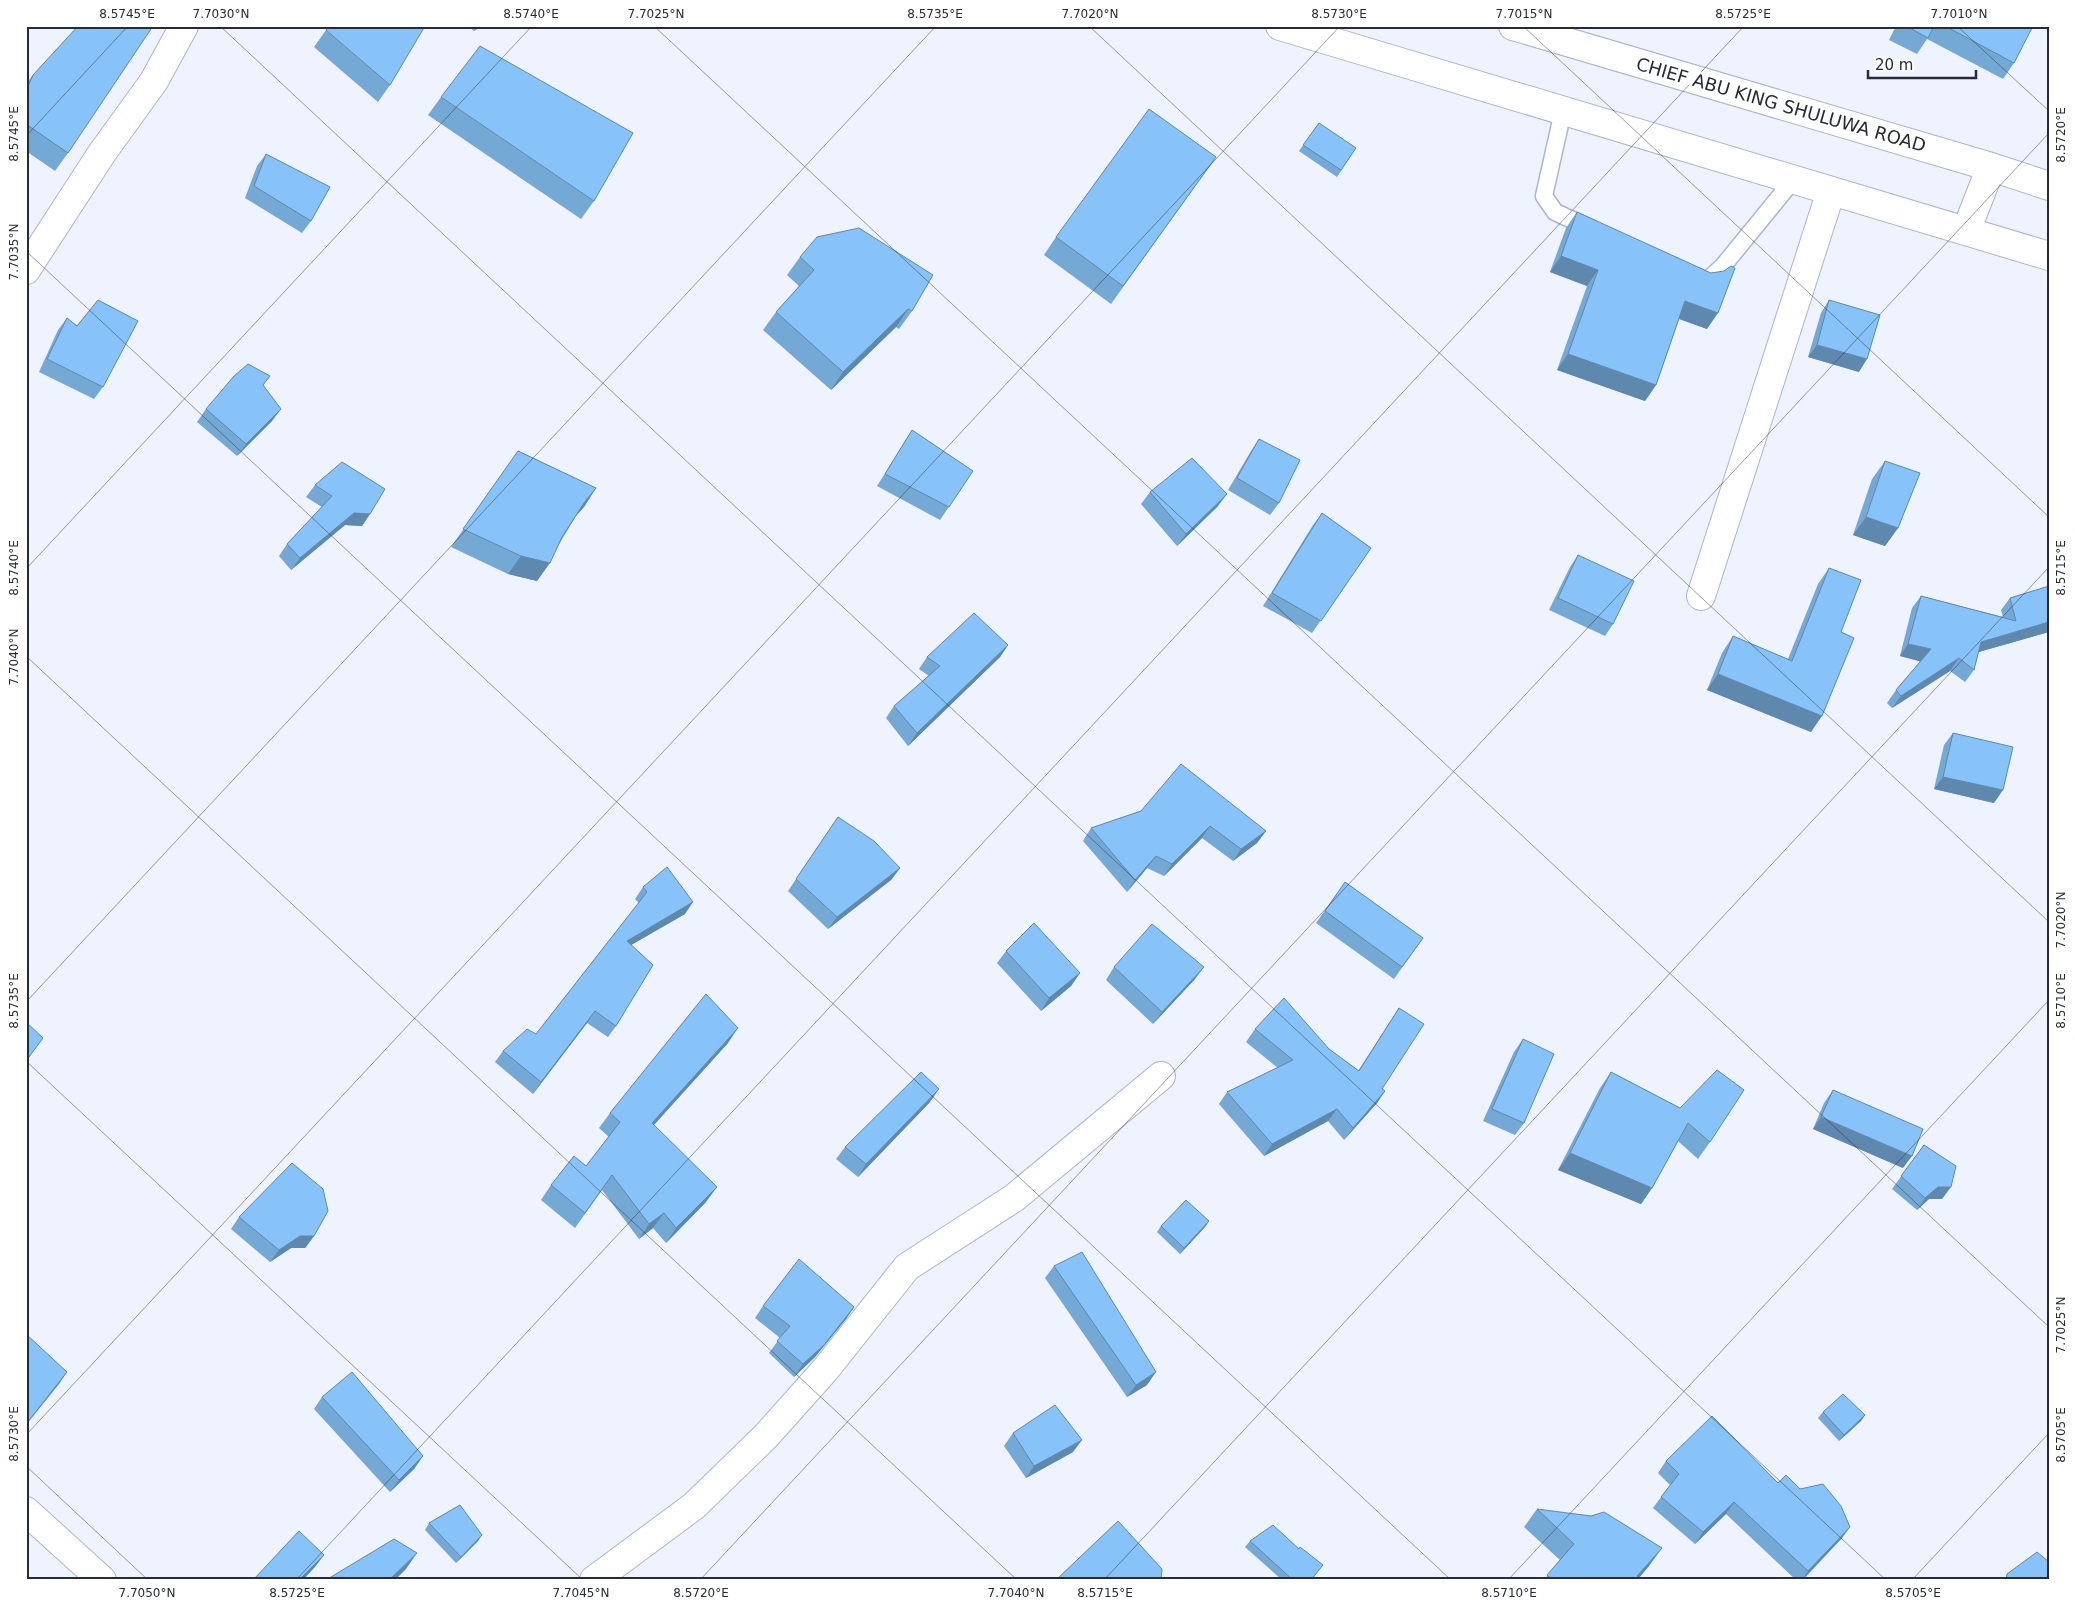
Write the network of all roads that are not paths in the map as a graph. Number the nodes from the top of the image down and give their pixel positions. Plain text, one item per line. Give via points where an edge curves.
1 (184, 26) edge
2 (1280, 26) edge
3 (1513, 26) edge
4 (1563, 111) junction
5 (1991, 167) junction
6 (1794, 179) junction
7 (2049, 186) edge
8 (1831, 190) junction
9 (1966, 231) junction
10 (1608, 236) edge
11 (2049, 256) edge
12 (1678, 268) edge
13 (26, 270) edge
14 (1701, 596) dead end
15 (1161, 1076) dead end
16 (26, 1511) edge
17 (102, 1580) edge
18 (594, 1580) edge

1 - 13 street via 154,81 102,153
2 - 4 street
3 - 5 street, CHIEF ABU KING SHULUWA ROAD
4 - 6 street
4 - 10 lane via 1544,196 1555,212
5 - 7 street, CHIEF ABU KING SHULUWA ROAD
5 - 9 street
6 - 8 street
6 - 12 lane via 1710,278 1704,280
8 - 9 street
8 - 14 street
9 - 11 street
15 - 18 street via 1014,1198 907,1267 825,1370 766,1436 694,1506
16 - 17 street

